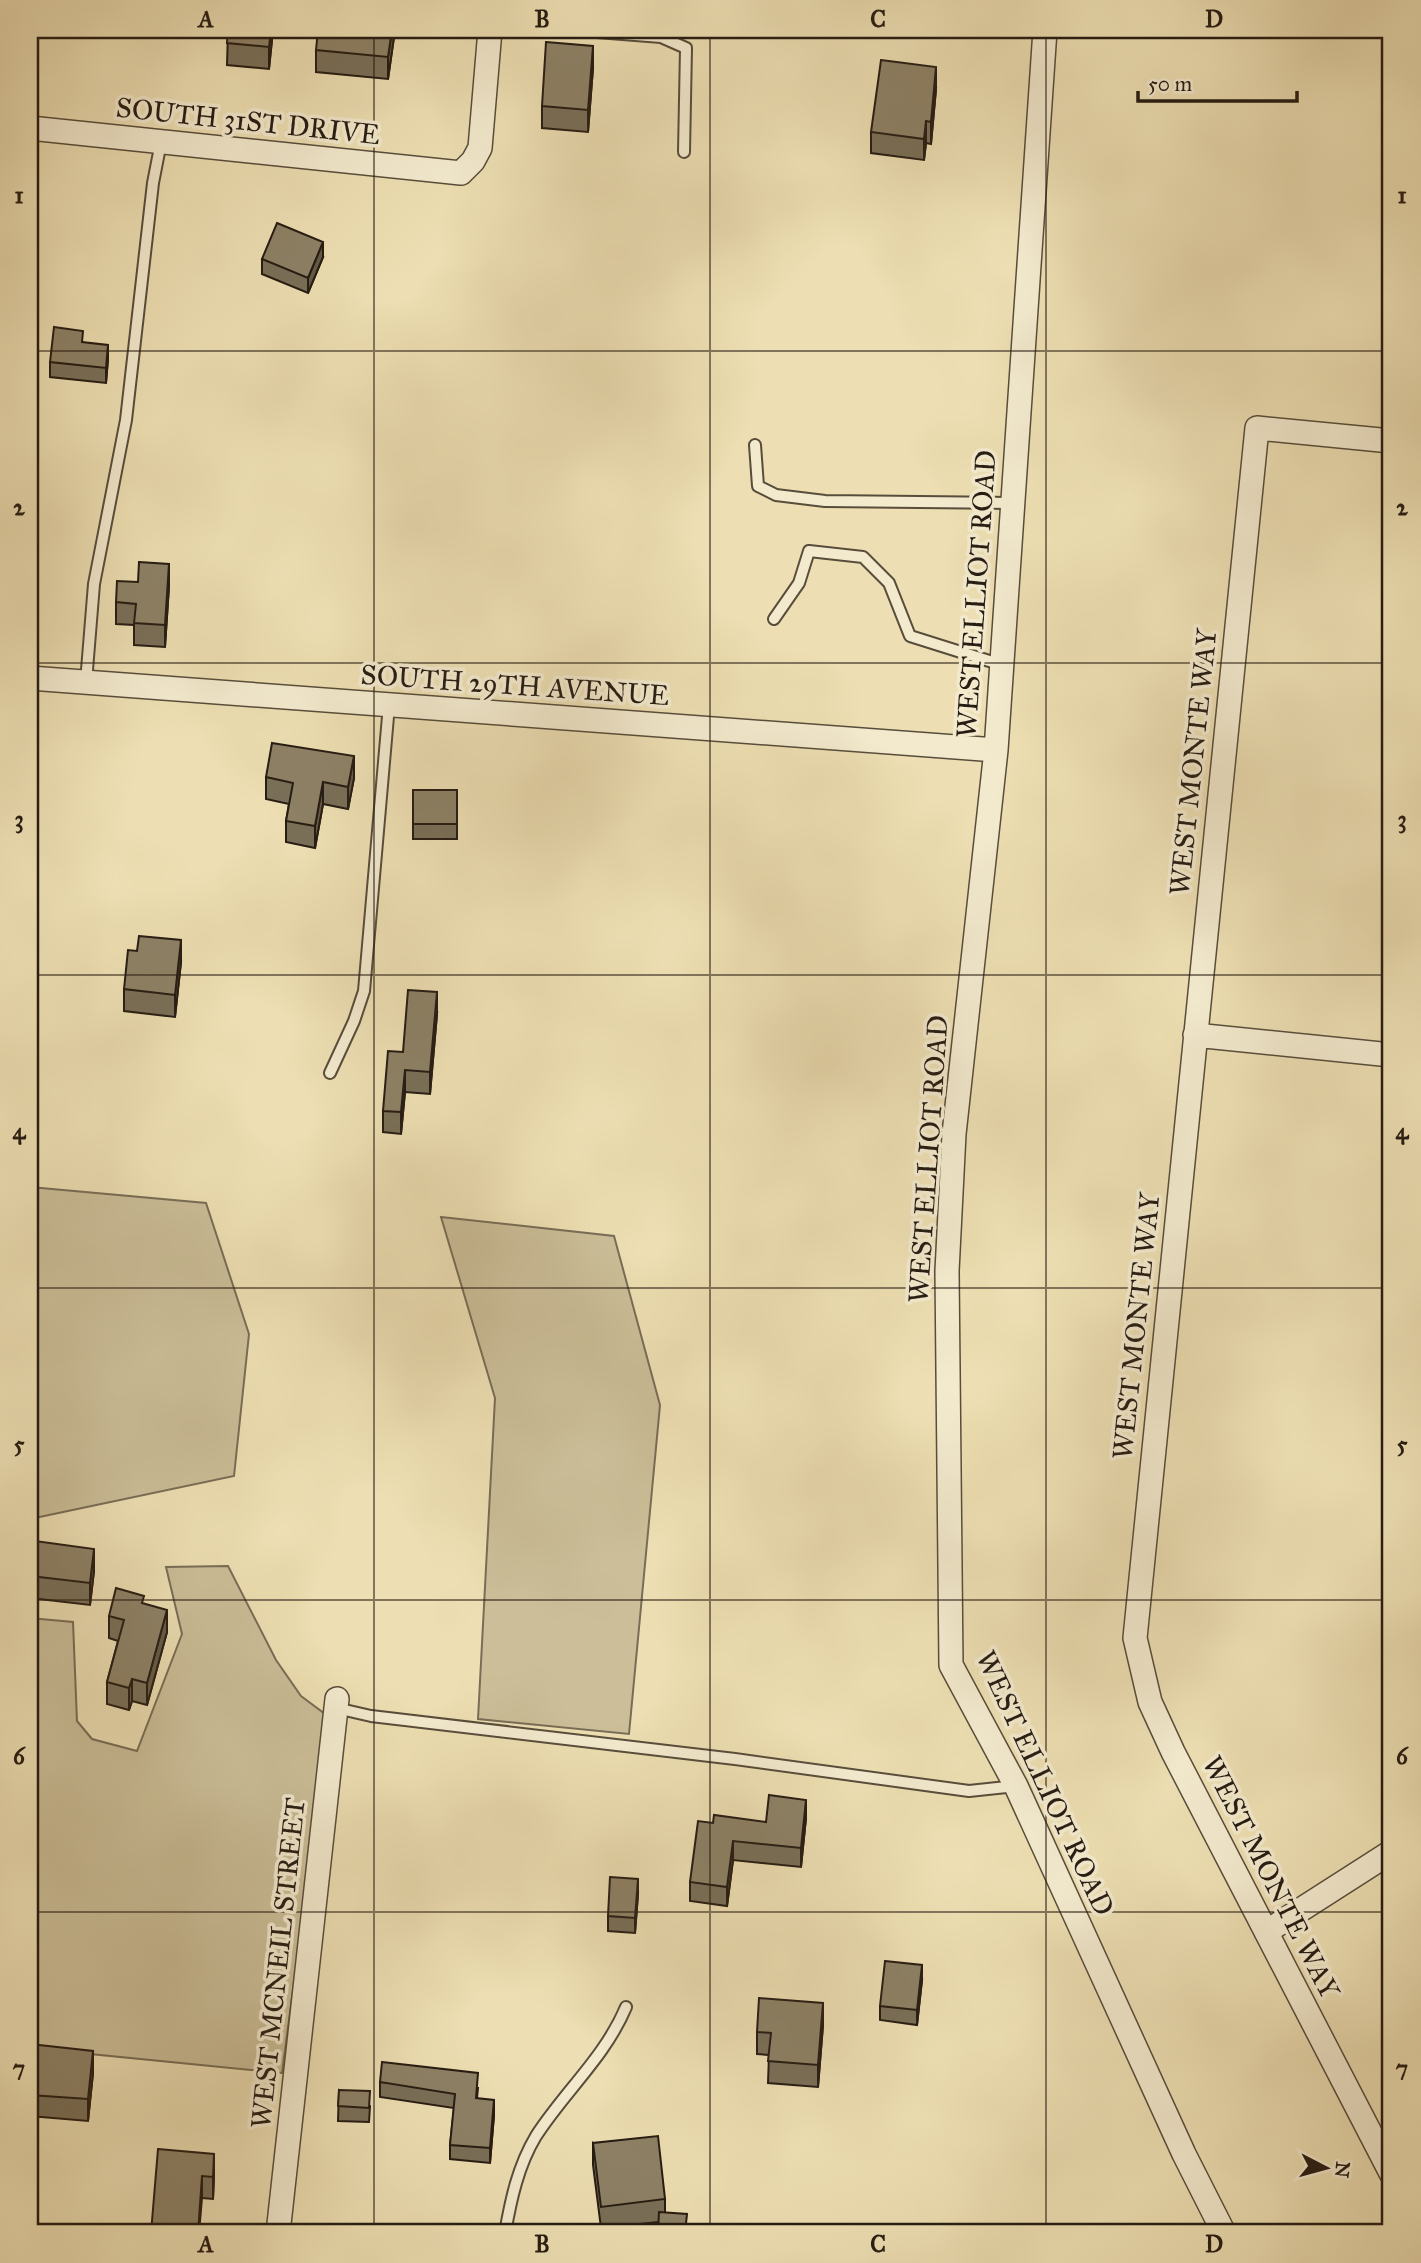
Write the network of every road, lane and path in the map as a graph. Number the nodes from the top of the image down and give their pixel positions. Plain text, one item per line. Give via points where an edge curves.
1 (490, 30) edge
2 (571, 30) edge
3 (1045, 30) edge
4 (30, 128) edge
5 (161, 142) junction
6 (684, 152) dead end
7 (1391, 441) edge
8 (755, 445) dead end
9 (1013, 503) junction
10 (774, 619) dead end
11 (1002, 665) junction
12 (30, 678) edge
13 (86, 682) junction
14 (389, 705) junction
15 (996, 750) junction
16 (1195, 1035) junction
17 (1391, 1055) edge
18 (330, 1073) dead end
19 (337, 1703) joint
20 (1016, 1786) junction
21 (1391, 1852) edge
22 (1266, 1932) junction
23 (626, 2007) dead end
24 (1391, 2173) edge
25 (278, 2233) edge
26 (505, 2233) edge
27 (1224, 2233) edge

1 - 5 street, SOUTH 31ST DRIVE via 480,148 461,173
2 - 6 lane via 661,37 686,48
3 - 9 street, WEST ELLIOT ROAD
4 - 5 street, SOUTH 31ST DRIVE
5 - 13 lane via 126,420 94,584
7 - 16 street, WEST MONTE WAY via 1257,428
8 - 9 lane via 758,486 776,495 825,501
9 - 11 street, WEST ELLIOT ROAD
10 - 11 lane via 799,583 809,551 863,557 889,583 910,636
11 - 15 street, WEST ELLIOT ROAD
12 - 13 street, SOUTH 29TH AVENUE
13 - 14 street, SOUTH 29TH AVENUE
14 - 15 street, SOUTH 29TH AVENUE
14 - 18 lane via 364,991
15 - 20 street, WEST ELLIOT ROAD via 951,1175 947,1271 951,1665
16 - 17 street
16 - 22 street, WEST MONTE WAY via 1135,1638 1150,1702
19 - 20 lane via 371,1716 968,1791
19 - 25 street, WEST MCNEIL STREET
20 - 27 street, WEST ELLIOT ROAD
21 - 22 street
22 - 24 street, WEST MONTE WAY
23 - 26 lane via 614,2035 536,2137 513,2188

